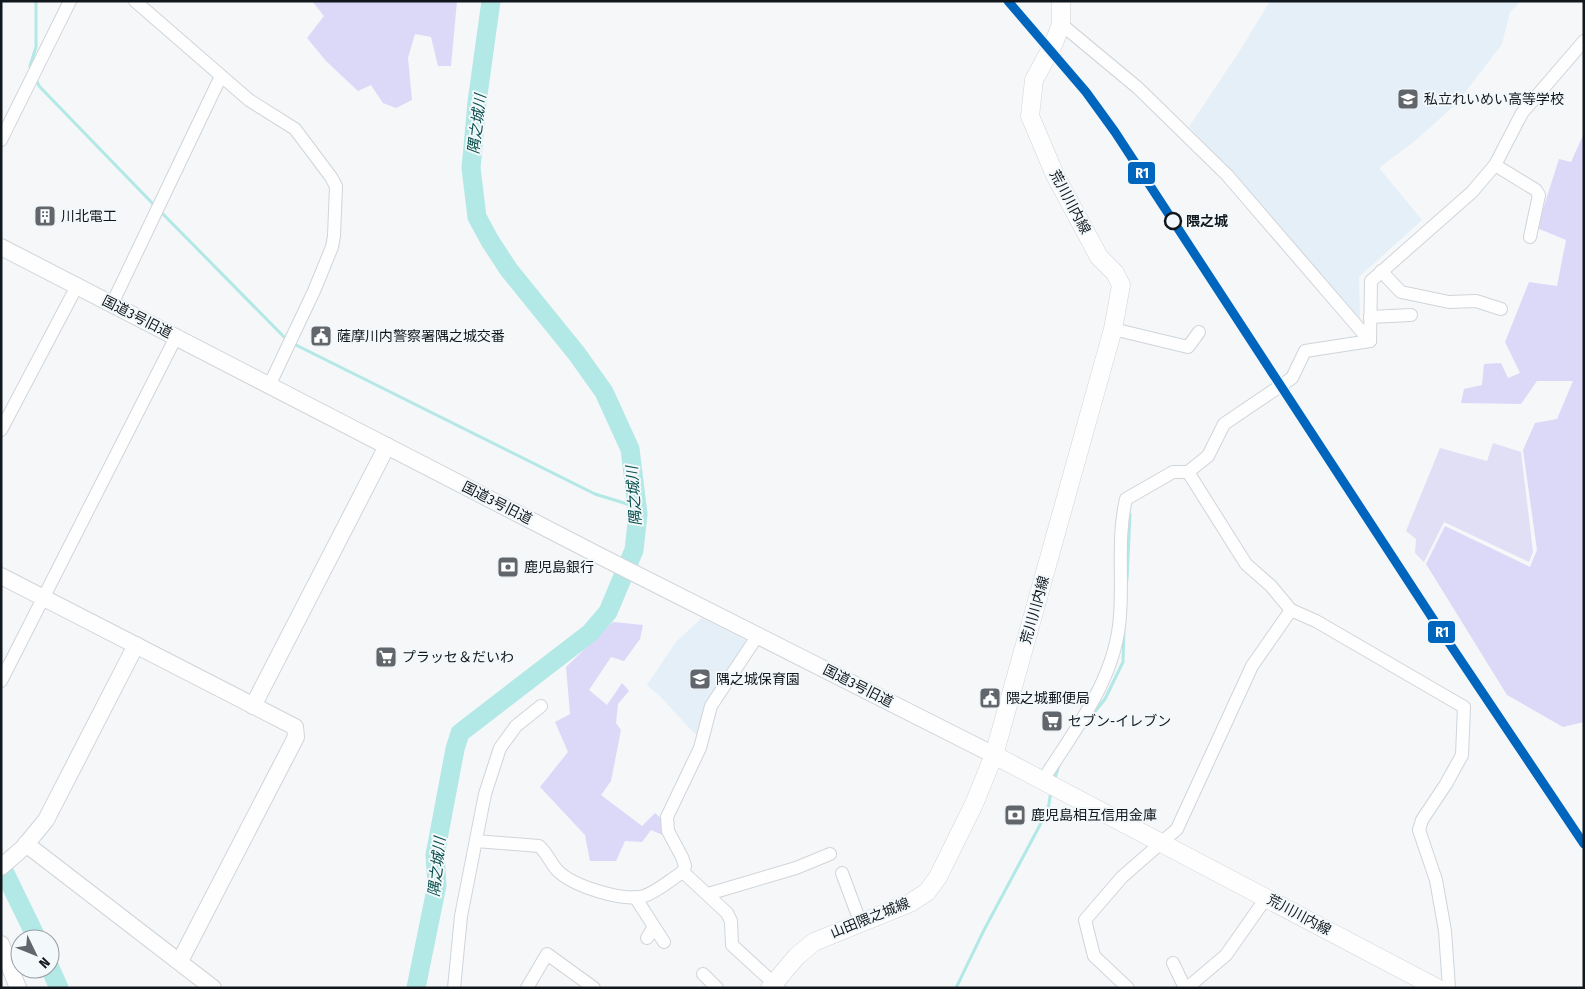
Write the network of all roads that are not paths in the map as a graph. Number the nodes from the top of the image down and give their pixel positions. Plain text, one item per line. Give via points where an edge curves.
1 (70, 1) edge
2 (135, 1) edge
3 (1061, 1) edge
4 (1061, 24) junction
5 (1584, 41) edge
6 (220, 76) junction
7 (1, 140) edge
8 (1495, 165) junction
9 (1530, 237) dead end
10 (1, 247) edge
11 (1381, 271) junction
12 (77, 286) junction
13 (112, 304) junction
14 (1501, 309) dead end
15 (1411, 315) dead end
16 (1370, 317) junction
17 (1113, 329) junction
18 (1199, 332) dead end
19 (176, 337) junction
20 (1370, 341) junction
21 (269, 386) junction
22 (1, 430) edge
23 (387, 446) junction
24 (1188, 472) junction
25 (1, 576) edge
26 (42, 597) junction
27 (1291, 610) junction
28 (758, 635) junction
29 (136, 645) junction
30 (1, 681) edge
31 (253, 706) junction
32 (541, 706) dead end
33 (994, 755) junction
34 (1049, 784) junction
35 (476, 841) junction
36 (1162, 844) junction
37 (24, 846) junction
38 (830, 854) dead end
39 (1, 867) edge
40 (683, 872) junction
41 (842, 873) dead end
42 (708, 894) junction
43 (635, 897) junction
44 (1266, 898) junction
45 (861, 924) junction
46 (654, 927) junction
47 (646, 938) dead end
48 (664, 942) dead end
49 (1, 944) edge
50 (180, 961) junction
51 (1173, 963) dead end
52 (588, 986) edge
53 (774, 986) edge
54 (1125, 987) edge
55 (18, 988) edge
56 (213, 988) edge
57 (454, 988) edge
58 (527, 988) edge
59 (1186, 988) edge
60 (1437, 988) edge
61 (1448, 988) edge

1 - 7 street
2 - 6 street
3 - 4 main road, 荒川川内線
4 - 17 main road, 荒川川内線 via 1034,80 1030,116 1055,175 1100,258 1116,273 1121,285
4 - 20 street via 1138,88 1227,175
5 - 8 street via 1522,113
6 - 13 street
6 - 21 street via 249,100 295,129 336,186 332,247
8 - 9 street via 1539,195
8 - 11 street via 1472,192
10 - 12 street, 国道3号旧道
11 - 14 street via 1401,292 1449,302 1476,301
11 - 16 street via 1371,281
12 - 13 street, 国道3号旧道
12 - 22 street
13 - 19 street, 国道3号旧道
15 - 16 street
16 - 20 street
17 - 18 street via 1188,347
17 - 33 main road, 荒川川内線
19 - 21 street, 国道3号旧道
19 - 26 street
20 - 24 street via 1305,351 1292,378 1224,424 1208,456
21 - 23 street, 国道3号旧道
23 - 28 street, 国道3号旧道
23 - 31 street
24 - 27 street via 1246,564
24 - 34 street via 1173,472 1126,498 1122,516 1120,618 1104,683
25 - 26 street
26 - 29 street
26 - 30 street
27 - 36 street via 1252,666 1176,829
27 - 61 street via 1316,621 1464,707 1462,755 1419,830 1436,880 1445,930
28 - 33 street, 国道3号旧道
28 - 40 street via 711,706 700,748 667,817 668,831 685,866
29 - 31 street
29 - 37 street via 46,820
31 - 50 street via 289,723 294,727 296,737
32 - 35 street via 516,726 500,748 485,794
33 - 34 main road, 荒川川内線
33 - 45 main road, 山田隈之城線 via 938,877 927,892
34 - 36 main road, 荒川川内線
35 - 43 street via 539,846 546,851 558,871 572,880 616,896
35 - 57 street via 461,916
36 - 44 main road, 荒川川内線
36 - 54 street via 1122,877 1085,920 1094,956
37 - 39 street
37 - 50 street
38 - 42 street via 796,868
40 - 42 street
40 - 43 street via 644,896
41 - 45 street
42 - 53 street via 728,913 732,945
43 - 46 street
44 - 59 street via 1226,955
44 - 60 main road, 荒川川内線
45 - 53 main road, 山田隈之城線 via 814,942 797,956
46 - 47 street
46 - 48 street
49 - 55 street
50 - 56 street
51 - 59 street
52 - 58 street via 547,954

